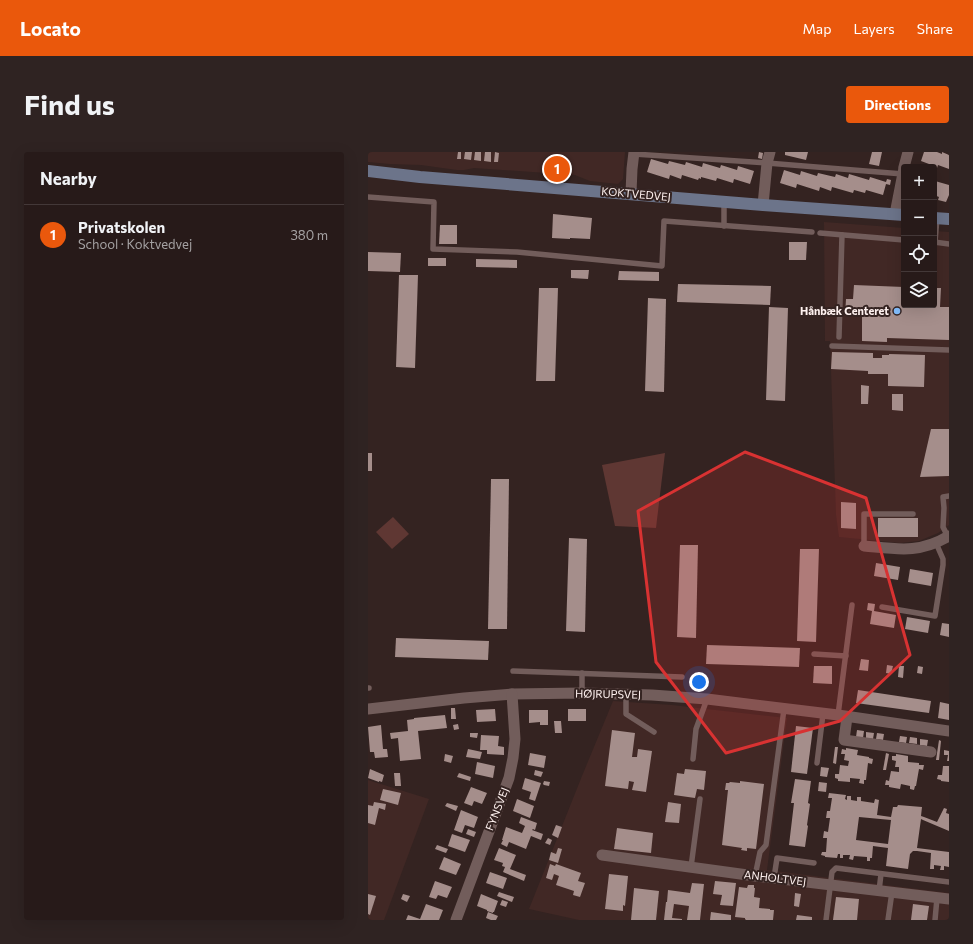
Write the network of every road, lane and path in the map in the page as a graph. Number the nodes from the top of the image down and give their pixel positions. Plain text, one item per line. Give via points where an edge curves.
1 (908, 152) edge
2 (634, 153) edge
3 (768, 157) edge
4 (905, 164) edge
5 (901, 170) edge
6 (368, 172) edge
7 (631, 193) junction
8 (368, 197) edge
9 (901, 200) edge
10 (724, 201) junction
11 (763, 205) junction
12 (900, 214) edge
13 (940, 218) edge
14 (724, 226) junction
15 (812, 232) dead end
16 (820, 234) dead end
17 (842, 235) junction
18 (936, 236) edge
19 (901, 240) edge
20 (937, 242) edge
21 (949, 244) edge
22 (839, 337) dead end
23 (832, 346) dead end
24 (949, 350) edge
25 (949, 496) edge
26 (913, 514) dead end
27 (949, 536) edge
28 (936, 543) junction
29 (864, 546) joint
30 (852, 605) dead end
31 (882, 607) dead end
32 (814, 654) dead end
33 (846, 656) junction
34 (513, 671) dead end
35 (582, 673) junction
36 (682, 677) dead end
37 (582, 693) junction
38 (512, 694) junction
39 (626, 694) junction
40 (707, 699) junction
41 (368, 709) edge
42 (784, 709) junction
43 (822, 714) junction
44 (842, 716) junction
45 (949, 731) edge
46 (654, 732) dead end
47 (931, 752) dead end
48 (693, 759) dead end
49 (816, 763) dead end
50 (700, 799) dead end
51 (602, 855) dead end
52 (814, 863) dead end
53 (691, 867) junction
54 (881, 874) junction
55 (755, 876) junction
56 (774, 878) junction
57 (949, 882) edge
58 (830, 885) junction
59 (879, 891) junction
60 (892, 892) junction
61 (937, 898) junction
62 (949, 899) edge
63 (456, 920) edge
64 (826, 920) edge
65 (888, 920) edge
66 (935, 920) edge

1 - 4 street
2 - 3 lane
2 - 7 street
3 - 5 lane
3 - 11 street
6 - 7 street, KOKTVEDVEJ
7 - 10 street, KOKTVEDVEJ
8 - 14 lane via 434,202 433,249 517,252 662,266 664,221
9 - 12 street
10 - 11 street, KOKTVEDVEJ
10 - 14 lane
11 - 12 street, KOKTVEDVEJ
13 - 18 lane
14 - 15 lane
16 - 17 lane
17 - 19 lane
17 - 22 lane
20 - 21 lane
23 - 24 lane
25 - 27 lane via 943,497 943,526
26 - 29 lane via 864,514
27 - 28 street
28 - 29 street via 904,550
28 - 31 lane via 944,565 936,616
30 - 33 lane
32 - 33 lane
33 - 44 lane
34 - 35 lane
35 - 36 lane
35 - 37 lane
37 - 38 street, HØJRUPSVEJ
37 - 39 street, HØJRUPSVEJ
38 - 41 street, HØJRUPSVEJ
38 - 63 street, FYNSVEJ via 515,739 509,778
39 - 40 street, HØJRUPSVEJ
39 - 46 lane via 626,714
40 - 42 street, HØJRUPSVEJ
40 - 48 lane via 696,729
42 - 43 street, HØJRUPSVEJ
42 - 55 lane via 766,845 760,852
43 - 44 street, HØJRUPSVEJ
43 - 49 lane
44 - 45 street, HØJRUPSVEJ
44 - 47 street via 844,740
50 - 53 lane
51 - 53 street, ANHOLTVEJ
52 - 56 lane via 777,858
53 - 55 street, ANHOLTVEJ
54 - 57 lane
54 - 58 lane via 836,868 832,872
54 - 59 lane
55 - 56 street, ANHOLTVEJ
56 - 58 street, ANHOLTVEJ
58 - 59 street, ANHOLTVEJ
58 - 64 lane
59 - 60 street, ANHOLTVEJ
60 - 61 street, ANHOLTVEJ
60 - 65 lane
61 - 62 street, ANHOLTVEJ
61 - 66 lane

